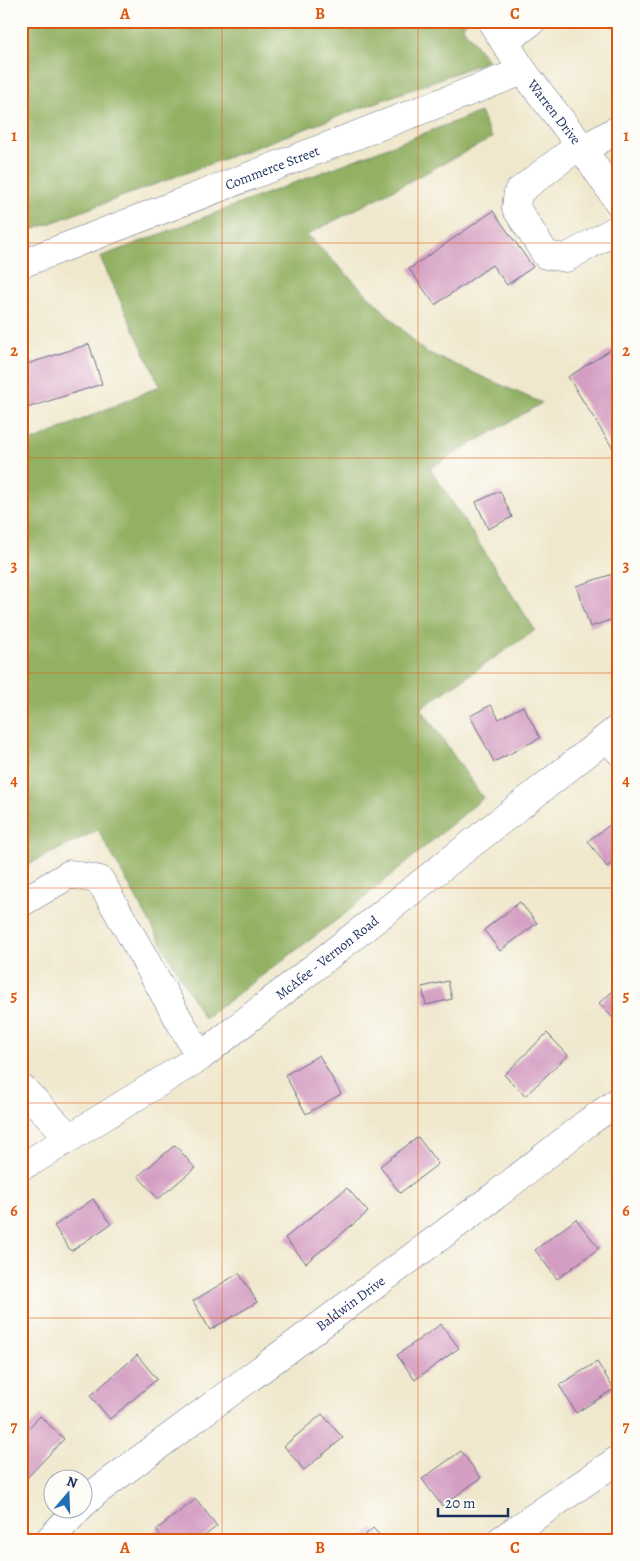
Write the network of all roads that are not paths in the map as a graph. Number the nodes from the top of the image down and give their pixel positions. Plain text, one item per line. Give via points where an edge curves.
1 (532, 21) edge
2 (498, 31) edge
3 (523, 71) junction
4 (619, 130) edge
5 (581, 147) junction
6 (619, 203) edge
7 (619, 228) edge
8 (21, 264) edge
9 (615, 738) edge
10 (21, 903) edge
11 (200, 1057) junction
12 (21, 1090) edge
13 (619, 1101) edge
14 (69, 1138) junction
15 (21, 1166) edge
16 (619, 1459) edge
17 (92, 1496) edge
18 (70, 1518) edge
19 (49, 1540) edge
20 (501, 1540) edge

1 - 2 street
2 - 3 street, Warren Drive
3 - 5 street, Warren Drive
3 - 8 street, Commerce Street
4 - 5 street
5 - 6 street, Warren Drive
5 - 7 street via 518,192 516,208 546,255 566,258
9 - 11 street, McAfee - Vernon Road
10 - 11 street via 70,874 100,880
11 - 14 street, McAfee - Vernon Road
12 - 14 street
13 - 17 street, Baldwin Drive
14 - 15 street, McAfee - Vernon Road
16 - 20 street
18 - 19 street

